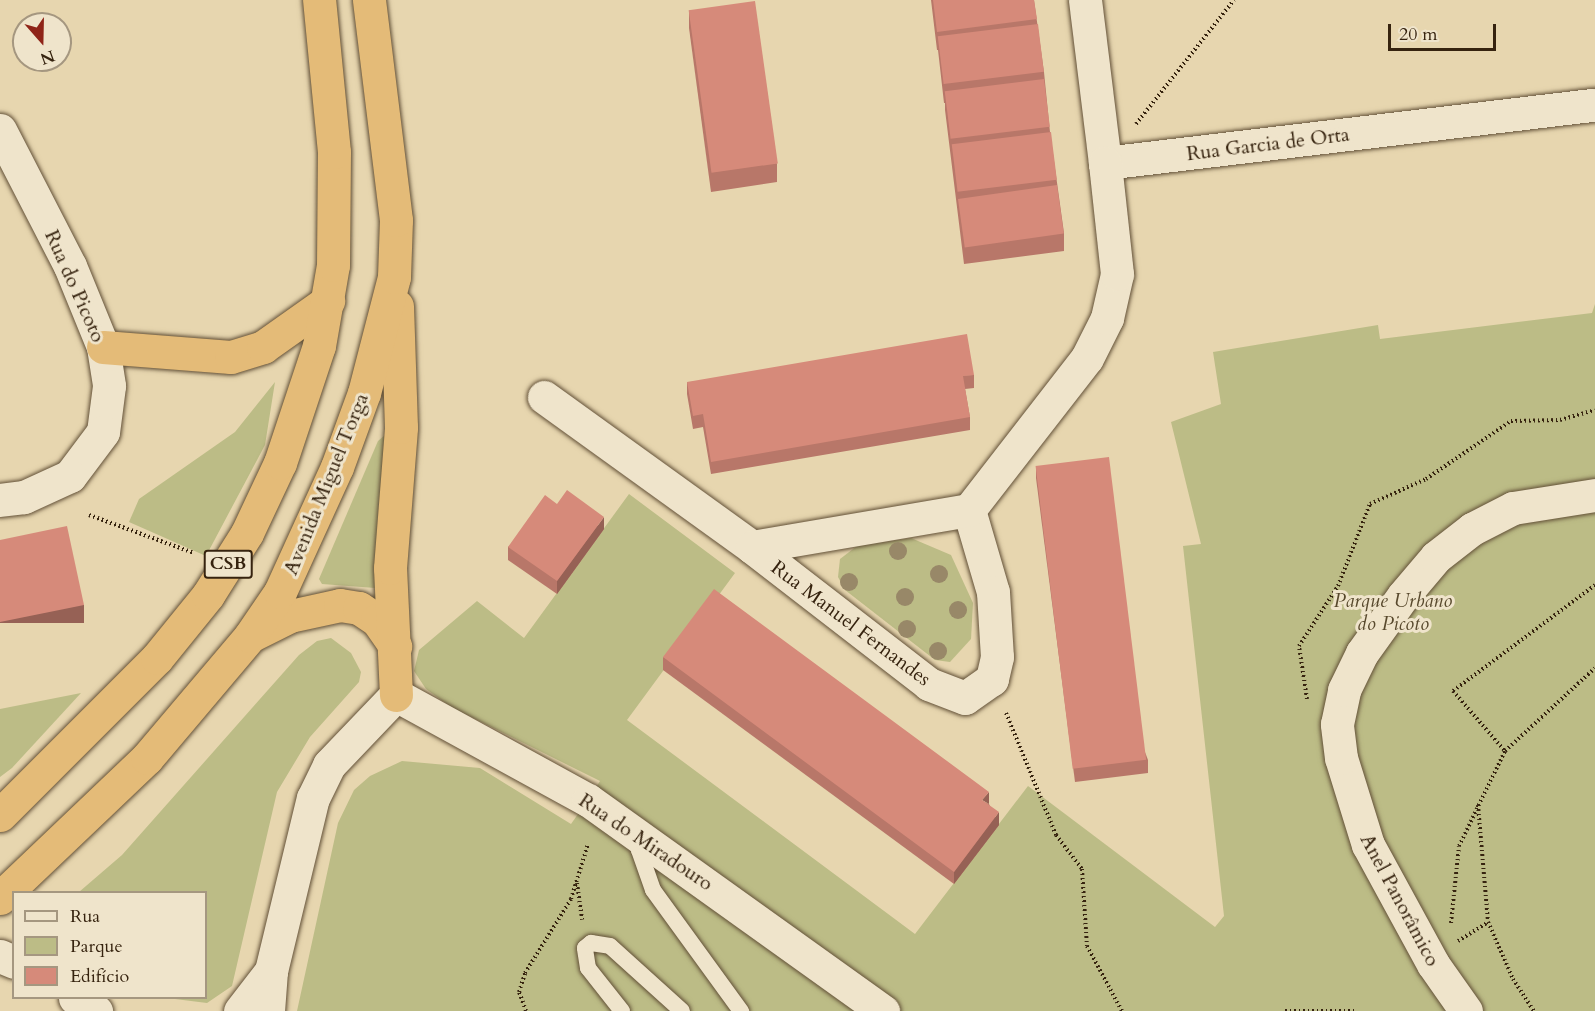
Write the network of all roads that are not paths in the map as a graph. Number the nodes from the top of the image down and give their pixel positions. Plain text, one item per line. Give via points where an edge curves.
1 (318, 0) edge
2 (369, 0) edge
3 (1085, 0) edge
4 (1595, 105) edge
5 (2, 142) edge
6 (1105, 163) junction
7 (394, 277) junction
8 (328, 301) junction
9 (103, 347) junction
10 (544, 398) dead end
11 (1595, 495) edge
12 (0, 500) edge
13 (969, 510) junction
14 (752, 547) junction
15 (250, 636) junction
16 (395, 646) junction
17 (396, 695) junction
18 (0, 815) edge
19 (640, 835) junction
20 (0, 898) edge
21 (271, 971) junction
22 (77, 999) edge
23 (96, 1011) edge
24 (240, 1011) edge
25 (268, 1011) edge
26 (622, 1011) edge
27 (682, 1011) edge
28 (741, 1011) edge
29 (883, 1011) edge
30 (1466, 1011) edge

1 - 8 highway, CSB via 337,216
2 - 7 highway, Avenida Miguel Torga via 396,220
3 - 6 street
4 - 6 street, Rua Garcia de Orta
5 - 9 street, Rua do Picoto via 70,266
6 - 13 street via 1117,274 1107,318 1087,358
7 - 15 highway, Avenida Miguel Torga via 370,374 337,467 280,592
7 - 16 highway via 401,342 390,568
8 - 9 highway via 263,347 231,357
8 - 18 highway, CSB via 307,391 247,533 207,595 157,658
9 - 12 street, Rua do Picoto via 109,386 103,432 70,476 24,497
10 - 14 street
11 - 30 street, Anel Panorâmico via 1513,508 1472,529 1436,558 1362,653 1344,690 1337,724 1341,758 1368,845 1432,964
13 - 14 street, Rua Manuel Fernandes
13 - 14 street, Rua Manuel Fernandes via 993,592 992,679 965,698 929,684
15 - 16 highway via 290,616 340,605 359,608 377,620
15 - 20 highway, Avenida Miguel Torga via 88,819
16 - 17 highway
17 - 19 street, Rua do Miradouro
17 - 21 street via 329,765 313,798
19 - 28 lane via 639,850 653,890
19 - 29 street, Rua do Miradouro
21 - 24 street
21 - 25 street
22 - 23 street
26 - 27 lane via 588,968 585,948 591,943 610,946

